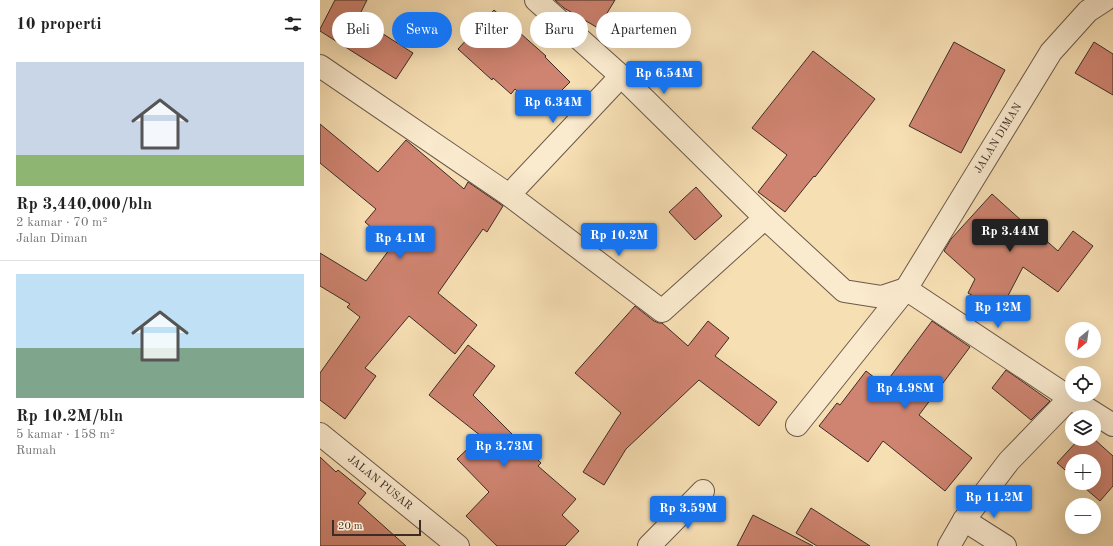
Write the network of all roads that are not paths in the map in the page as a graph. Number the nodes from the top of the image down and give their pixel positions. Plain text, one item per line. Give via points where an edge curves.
1 (536, 0) edge
2 (1105, 0) edge
3 (320, 66) edge
4 (621, 76) junction
5 (509, 195) junction
6 (765, 218) junction
7 (906, 289) junction
8 (1065, 395) edge
9 (1066, 402) edge
10 (1076, 402) edge
11 (797, 425) dead end
12 (1113, 425) edge
13 (320, 434) edge
14 (703, 491) dead end
15 (964, 520) junction
16 (458, 546) edge
17 (649, 546) edge
18 (949, 546) edge
19 (1005, 546) edge

1 - 4 street
2 - 7 street, JALAN DIMAN via 1088,11 1051,52
3 - 5 street
4 - 5 street
4 - 6 street
5 - 6 street via 662,311
6 - 7 street via 844,291 882,297
7 - 8 street
7 - 11 street, JALAN DIMAN
9 - 15 street via 1009,461
10 - 12 street
13 - 16 street, JALAN PUSAR
14 - 17 street
15 - 18 street
15 - 19 street

